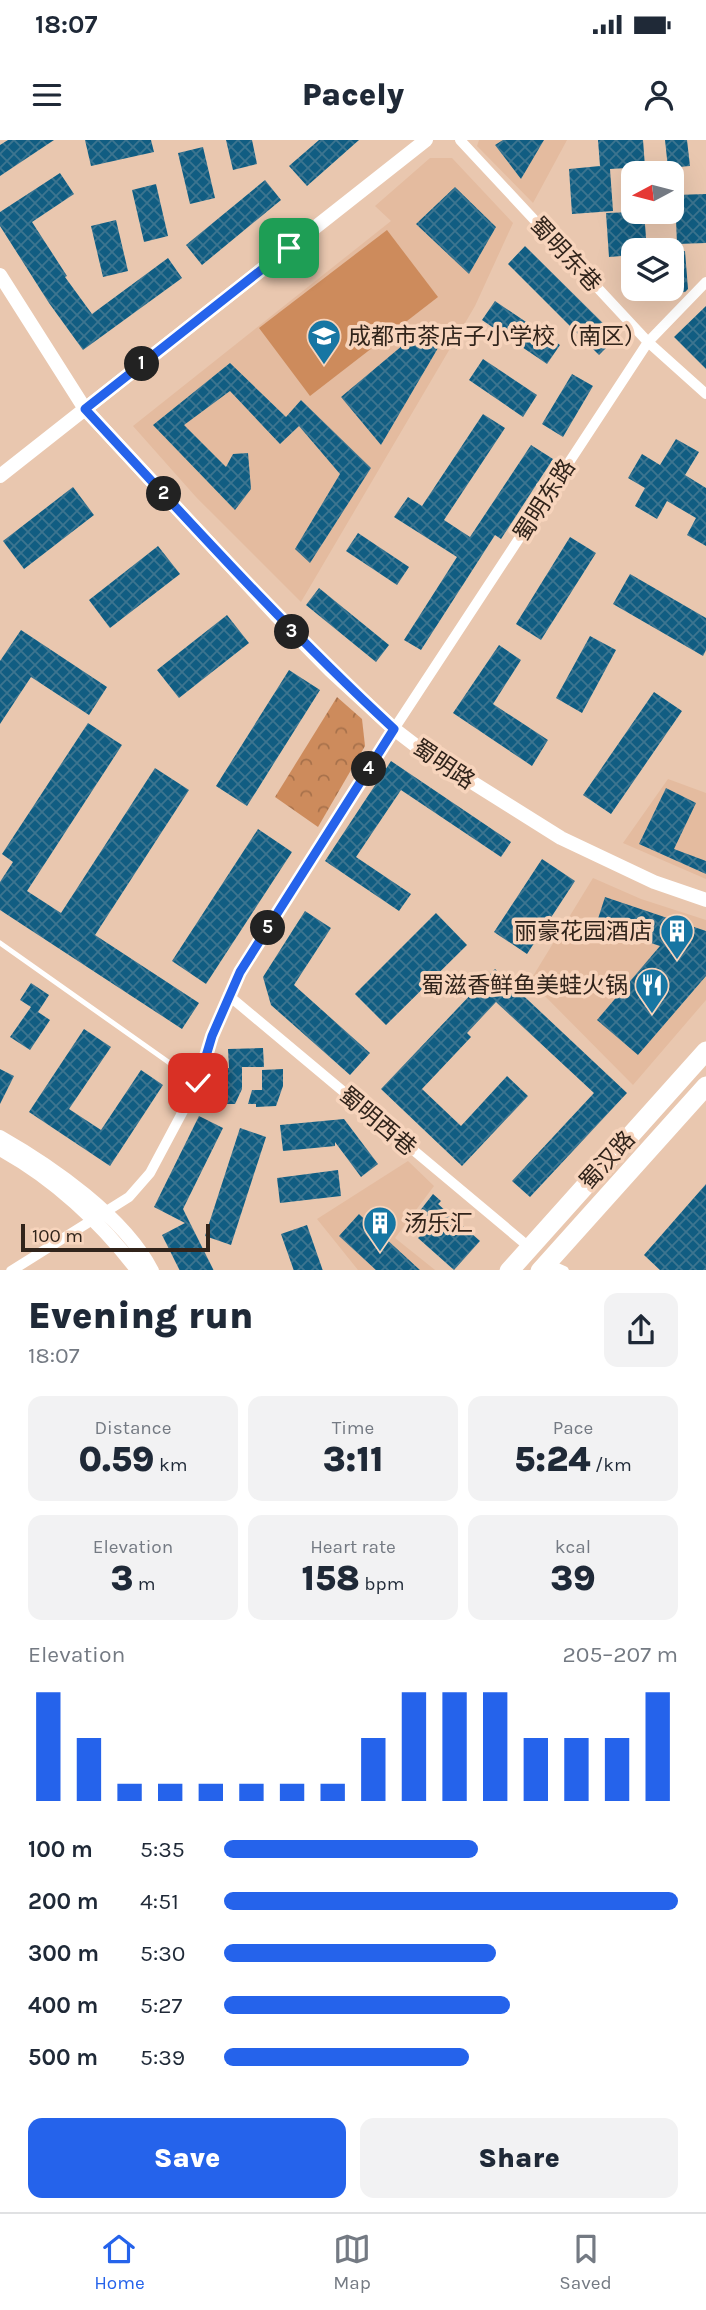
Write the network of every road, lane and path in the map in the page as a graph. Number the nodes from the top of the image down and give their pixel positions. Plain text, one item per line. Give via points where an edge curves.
1 (426, 140) edge
2 (460, 140) edge
3 (0, 275) edge
4 (706, 282) edge
5 (648, 342) junction
6 (706, 394) edge
7 (85, 409) junction
8 (0, 476) edge
9 (394, 729) junction
10 (706, 901) edge
11 (0, 943) edge
12 (228, 995) junction
13 (706, 1051) edge
14 (198, 1083) junction
15 (706, 1086) edge
16 (0, 1137) edge
17 (0, 1149) edge
18 (99, 1215) junction
19 (529, 1247) junction
20 (550, 1268) edge
21 (11, 1270) edge
22 (138, 1270) edge
23 (152, 1270) edge
24 (509, 1270) edge

1 - 7 street
2 - 5 street, 蜀明东巷
3 - 7 street, 蜀明路
4 - 5 street, 蜀明东路
5 - 6 street, 蜀明东巷
5 - 9 street, 蜀明东路
7 - 8 street
7 - 9 street, 蜀明路 via 275,614
9 - 10 street, 蜀明路 via 561,838
9 - 12 street, 蜀明东路
11 - 14 lane
12 - 14 street, 蜀明东路
12 - 19 street, 蜀明西巷
13 - 19 highway, 蜀汉路
14 - 18 street, 蜀明东路 via 149,1172 129,1197
15 - 20 highway, 蜀汉路
16 - 18 street via 31,1155
17 - 18 street
18 - 21 street, 蜀明东路
18 - 22 street
18 - 23 street via 130,1240
19 - 24 highway, 蜀汉路

